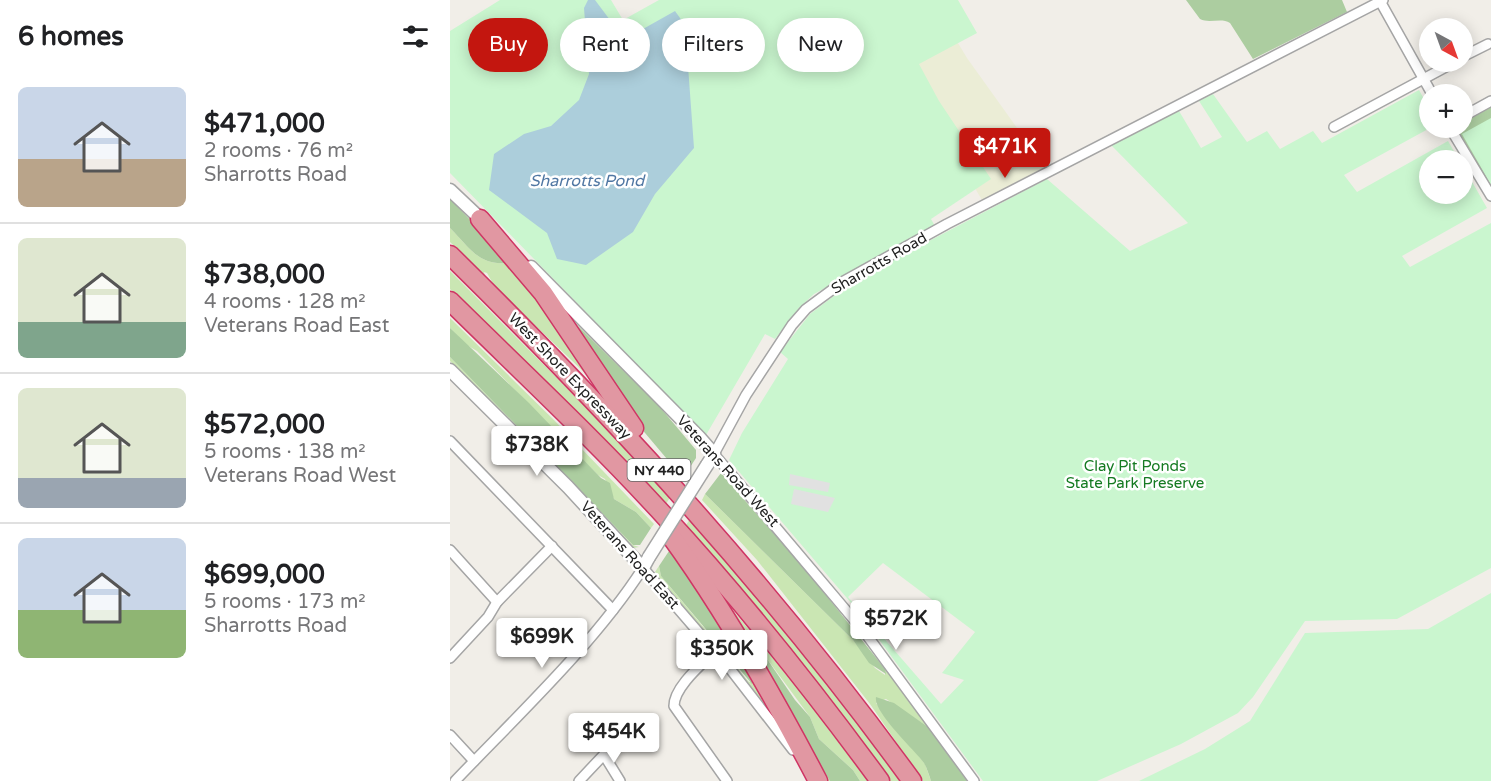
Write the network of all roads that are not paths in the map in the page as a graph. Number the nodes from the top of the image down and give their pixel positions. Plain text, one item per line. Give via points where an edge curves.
1 (1382, 1) edge
2 (1488, 44) dead end
3 (1473, 52) edge
4 (1436, 72) edge
5 (1423, 79) junction
6 (1426, 84) edge
7 (1491, 101) edge
8 (1473, 111) edge
9 (1334, 128) dead end
10 (1456, 138) edge
11 (450, 190) edge
12 (1491, 196) edge
13 (480, 219) junction
14 (450, 255) edge
15 (450, 302) edge
16 (450, 370) edge
17 (450, 441) edge
18 (596, 446) junction
19 (714, 454) junction
20 (552, 546) junction
21 (450, 550) edge
22 (646, 563) junction
23 (747, 570) junction
24 (497, 602) junction
25 (613, 610) junction
26 (715, 651) junction
27 (450, 658) edge
28 (630, 727) dead end
29 (450, 735) edge
30 (604, 755) junction
31 (474, 761) junction
32 (455, 781) edge
33 (579, 781) edge
34 (621, 781) edge
35 (727, 781) edge
36 (817, 781) edge
37 (880, 781) edge
38 (912, 781) edge
39 (974, 781) edge

1 - 5 street
1 - 19 street, Sharrotts Road via 844,281 806,309 792,325 746,395
2 - 3 street
4 - 5 street
5 - 6 street
5 - 9 street
7 - 8 street
10 - 12 street
11 - 13 street, Veterans Road West
13 - 19 street, Veterans Road West via 638,372
13 - 23 highway via 536,284 627,419 713,521
14 - 23 highway, West Shore Expressway / NY 440 via 608,415
15 - 18 highway, West Shore Expressway / NY 440
16 - 22 street, Veterans Road East
17 - 20 street
18 - 36 highway via 690,565 786,721
18 - 37 highway, West Shore Expressway / NY 440 via 659,509 751,614
19 - 22 street, Sharrotts Road, bridge
19 - 39 street, Veterans Road West via 853,618
20 - 24 street
20 - 25 street
21 - 24 street
22 - 25 street, Sharrotts Road
22 - 26 street, Veterans Road East
23 - 38 highway, West Shore Expressway / NY 440 via 824,663
24 - 27 street
25 - 31 street, Sharrotts Road
26 - 35 street via 681,689 674,706
26 - 36 street, Veterans Road East
28 - 30 street
29 - 31 street
30 - 33 street
30 - 34 street
31 - 32 street, Sharrotts Road

